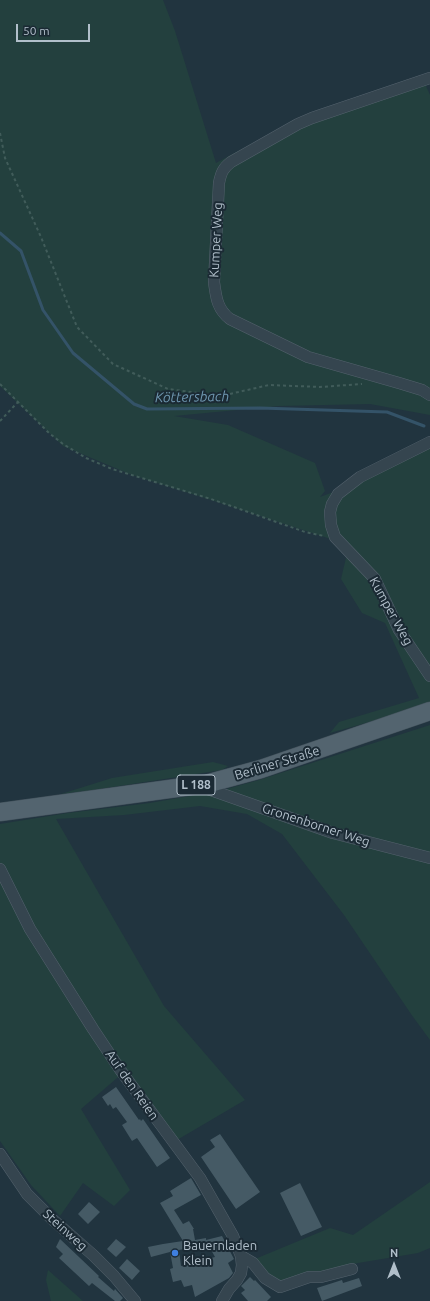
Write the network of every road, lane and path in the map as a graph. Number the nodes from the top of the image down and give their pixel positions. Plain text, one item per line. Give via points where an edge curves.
1 (430, 78) edge
2 (0, 133) edge
3 (0, 384) edge
4 (366, 384) dead end
5 (430, 395) edge
6 (18, 402) junction
7 (0, 421) edge
8 (430, 442) edge
9 (335, 536) junction
10 (430, 676) edge
11 (430, 711) edge
12 (206, 784) junction
13 (0, 812) edge
14 (430, 858) edge
15 (0, 869) edge
16 (0, 1154) edge
17 (241, 1256) junction
18 (352, 1269) dead end
19 (135, 1301) edge
20 (222, 1301) edge

1 - 5 street, Kumper Weg via 298,124 224,167 219,191 214,282 219,306 223,314 230,319 308,357 422,390
2 - 4 path via 5,158 41,236 77,327 113,364 168,389 221,396 269,385 320,387
3 - 6 path
6 - 7 path
6 - 9 path via 63,444 112,469 211,499 305,532
8 - 9 street, Kumper Weg via 360,477 338,494 330,512
9 - 10 street, Kumper Weg via 375,579 400,630
11 - 12 main road, Berliner Straße / L 188 via 268,767
12 - 13 main road, Berliner Straße / L 188
12 - 14 street, Gronenborner Weg via 208,789 333,833
15 - 17 street, Auf den Reien via 30,930 120,1071 200,1178 234,1236
16 - 19 street, Steinweg via 27,1194 93,1255
17 - 18 street via 253,1263 265,1278 280,1287 309,1277 321,1277
17 - 20 street, Auf den Reien via 240,1273

